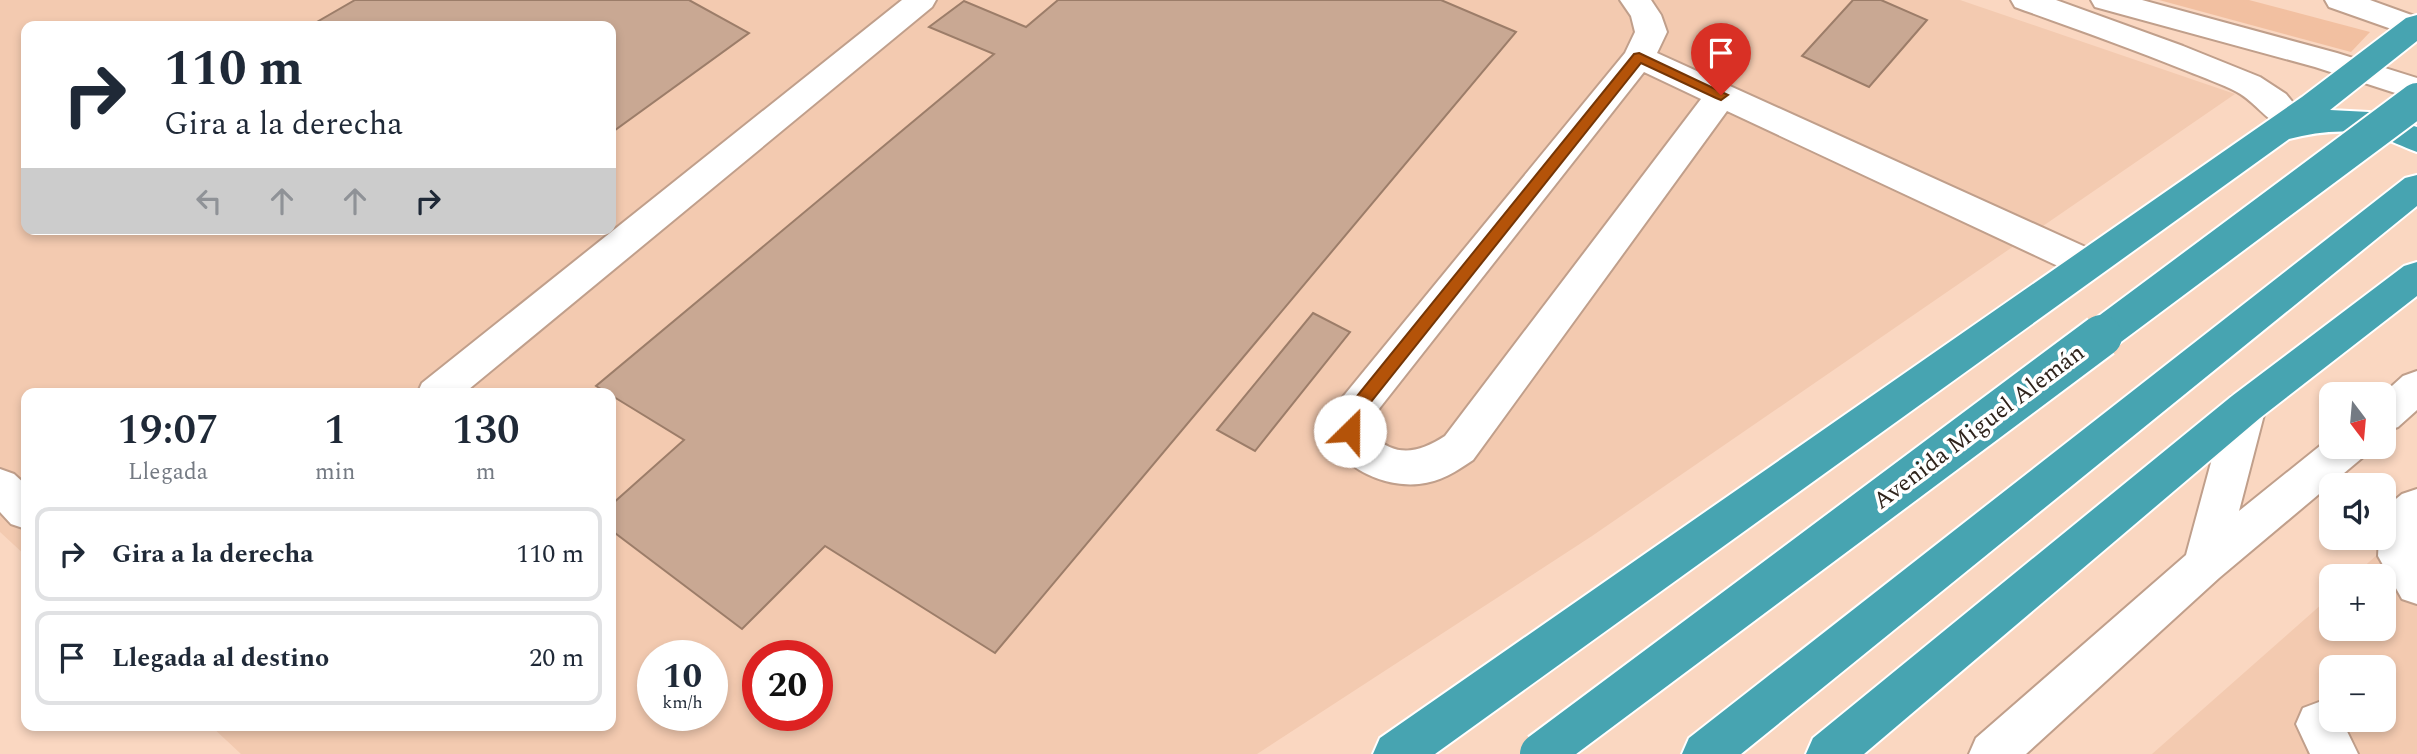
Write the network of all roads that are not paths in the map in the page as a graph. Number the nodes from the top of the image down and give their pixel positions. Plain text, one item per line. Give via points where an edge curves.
1 (921, 0) edge
2 (1635, 0) edge
3 (2026, 0) edge
4 (2106, 0) edge
5 (2340, 0) edge
6 (2416, 27) edge
7 (1639, 57) junction
8 (2361, 71) junction
9 (2417, 89) edge
10 (1721, 95) junction
11 (2417, 100) edge
12 (2285, 125) junction
13 (2417, 140) edge
14 (2417, 187) edge
15 (2088, 264) junction
16 (2417, 276) edge
17 (2417, 387) edge
18 (443, 388) edge
19 (2396, 405) edge
20 (2246, 408) junction
21 (2332, 459) edge
22 (0, 486) edge
23 (21, 506) edge
24 (2417, 507) edge
25 (2204, 565) junction
26 (2417, 585) edge
27 (2024, 736) edge
28 (1396, 754) edge
29 (1541, 754) edge
30 (1706, 754) edge
31 (1829, 754) edge
32 (1992, 754) edge

1 - 18 street
2 - 7 street via 1651,32
3 - 12 street via 2249,85 2274,102
4 - 8 street
5 - 6 street
6 - 8 highway
7 - 10 street
7 - 10 street via 1351,415 1350,431 1357,447 1404,469 1433,465 1459,448
8 - 9 street
8 - 12 highway
10 - 15 street
11 - 29 highway, Avenida Miguel Alemán, bridge
12 - 13 highway via 2343,120 2376,123
12 - 15 highway
14 - 30 highway
15 - 28 highway
16 - 20 highway
17 - 19 street
20 - 25 street
20 - 31 highway
21 - 25 street
22 - 23 street
24 - 26 street via 2400,521 2399,556
25 - 27 street
27 - 32 street

